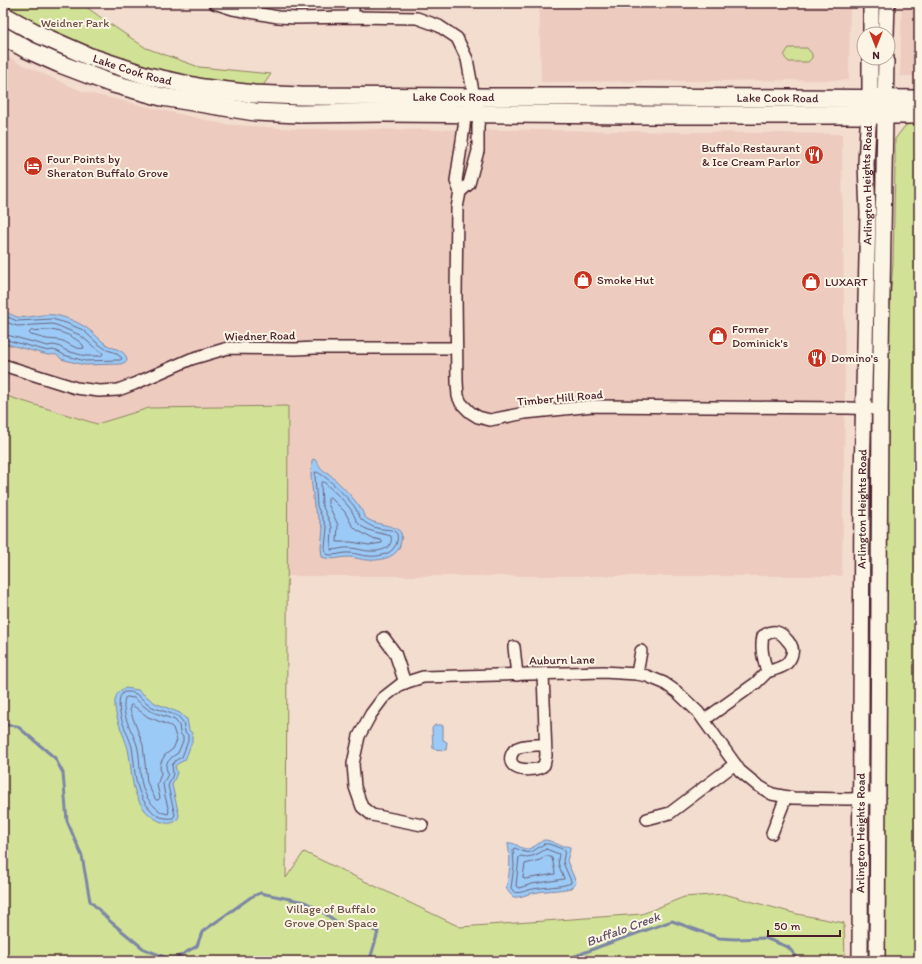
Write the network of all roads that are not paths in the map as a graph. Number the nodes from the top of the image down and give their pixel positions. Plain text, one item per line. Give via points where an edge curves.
1 (214, 3) edge
2 (354, 3) edge
3 (871, 3) edge
4 (887, 3) edge
5 (3, 15) edge
6 (353, 17) junction
7 (871, 26) edge
8 (886, 26) edge
9 (3, 36) edge
10 (872, 66) edge
11 (885, 66) edge
12 (474, 97) junction
13 (919, 99) edge
14 (879, 106) junction
15 (473, 114) junction
16 (919, 115) edge
17 (460, 192) junction
18 (456, 348) junction
19 (3, 365) edge
20 (863, 408) junction
21 (880, 409) junction
22 (384, 638) dead end
23 (514, 647) dead end
24 (642, 651) dead end
25 (767, 672) dead end
26 (543, 674) junction
27 (637, 674) junction
28 (517, 675) junction
29 (405, 683) junction
30 (704, 720) junction
31 (545, 745) dead end
32 (735, 764) junction
33 (786, 797) junction
34 (861, 798) junction
35 (877, 798) junction
36 (647, 819) dead end
37 (422, 825) dead end
38 (772, 833) dead end
39 (860, 961) edge
40 (876, 961) edge

1 - 6 street, Timber Hill Road via 278,17
2 - 6 street
3 - 7 main road
4 - 8 main road
5 - 12 main road, Lake Cook Road via 88,56 148,76 203,88 300,96
6 - 12 street, Timber Hill Road via 417,18 439,26 457,38 467,59
9 - 15 main road, Lake Cook Road via 60,64 110,83 217,107 299,114
10 - 14 main road, Arlington Heights Road
11 - 14 main road
12 - 14 main road, Lake Cook Road via 623,97
12 - 15 street, Timber Hill Road
13 - 14 main road, Lake Cook Road
14 - 15 main road, Lake Cook Road via 638,115
14 - 16 main road, Lake Cook Road
14 - 20 main road, Arlington Heights Road via 868,127 866,164 868,213
14 - 21 main road, Arlington Heights Road
15 - 17 street, Timber Hill Road via 464,126 456,181
15 - 17 street, Timber Hill Road via 478,126 478,151 469,184
17 - 18 street, Timber Hill Road via 457,208
18 - 19 street, Wiedner Road via 228,348 191,359 118,390 99,391 76,388
18 - 20 street, Timber Hill Road via 458,396 461,403 478,418 490,420 525,413 593,406
20 - 21 street, Timber Hill Road
20 - 34 main road, Arlington Heights Road
21 - 35 main road, Arlington Heights Road
22 - 29 street via 395,653
23 - 28 street
24 - 27 street
25 - 30 street via 756,683
26 - 27 street, Auburn Lane
26 - 28 street, Auburn Lane
26 - 31 street
27 - 30 street, Auburn Lane via 664,683 677,692
28 - 29 street, Auburn Lane via 423,677
29 - 37 street, Auburn Lane via 383,698 359,736 353,764 355,787 362,807 372,815
30 - 32 street, Auburn Lane
32 - 33 street, Auburn Lane via 757,785 772,794
32 - 36 street via 670,813
33 - 34 street, Auburn Lane
33 - 38 street
34 - 35 street, Auburn Lane
34 - 39 main road, Arlington Heights Road
35 - 40 main road, Arlington Heights Road

